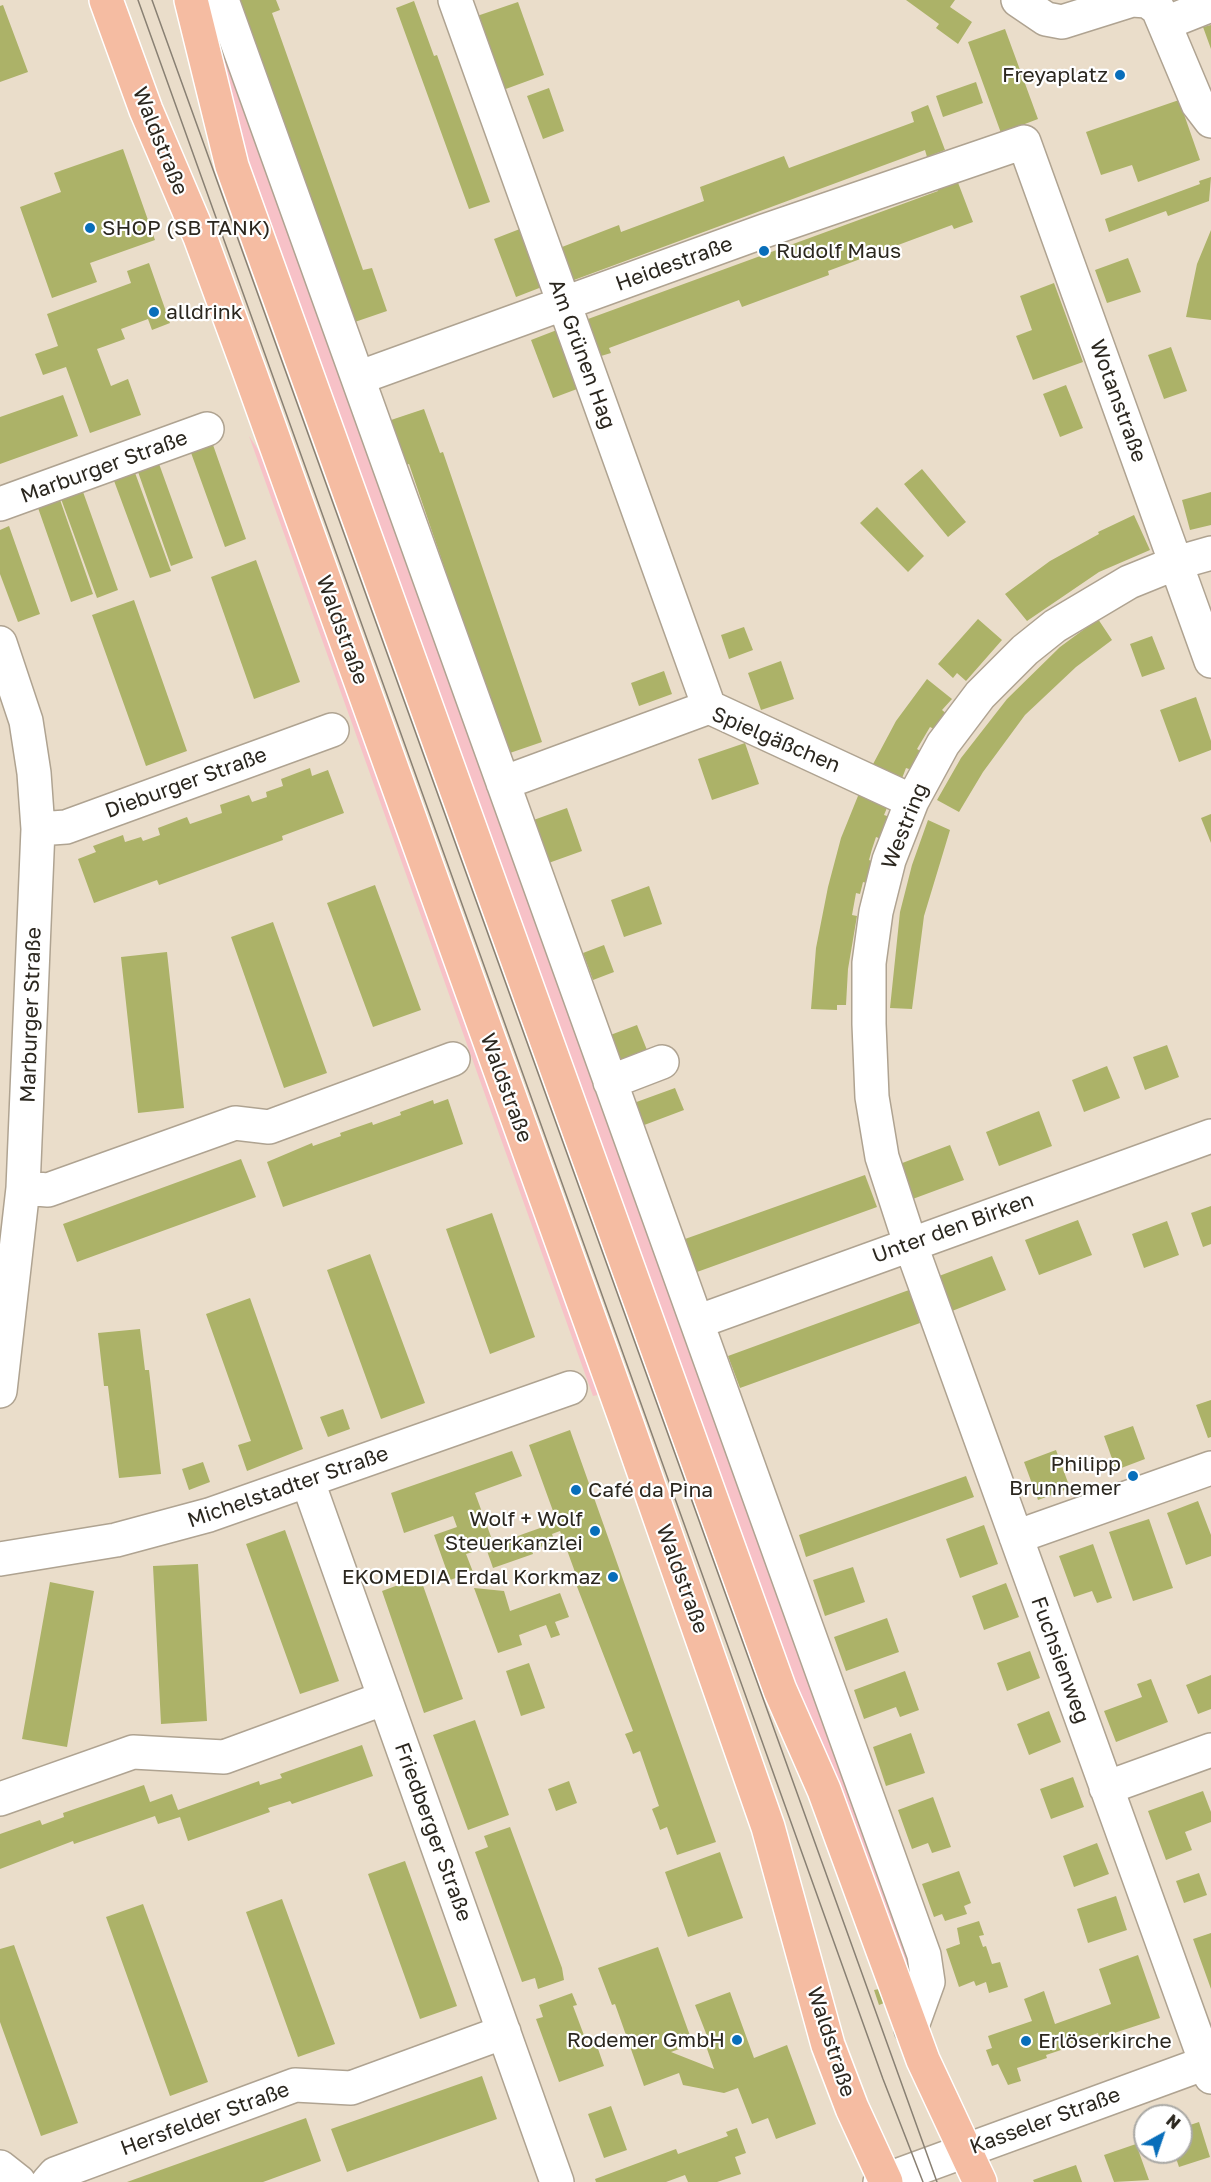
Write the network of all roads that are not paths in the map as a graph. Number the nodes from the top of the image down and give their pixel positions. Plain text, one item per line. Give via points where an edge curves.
1 (106, 0) edge
2 (191, 0) edge
3 (222, 0) edge
4 (455, 0) edge
5 (1018, 0) edge
6 (1211, 5) edge
7 (1166, 23) junction
8 (1211, 121) edge
9 (1024, 142) joint
10 (564, 303) junction
11 (358, 378) junction
12 (207, 429) dead end
13 (0, 504) edge
14 (1211, 553) edge
15 (1176, 563) junction
16 (0, 643) edge
17 (1211, 661) edge
18 (709, 707) junction
19 (332, 730) dead end
20 (503, 783) junction
21 (912, 801) junction
22 (38, 829) junction
23 (453, 1059) dead end
24 (662, 1062) dead end
25 (610, 1082) junction
26 (1211, 1136) edge
27 (23, 1188) junction
28 (910, 1243) junction
29 (697, 1322) junction
30 (570, 1388) dead end
31 (0, 1391) edge
32 (1211, 1468) edge
33 (308, 1482) junction
34 (1016, 1537) junction
35 (0, 1559) edge
36 (385, 1698) junction
37 (1211, 1750) edge
38 (1106, 1788) junction
39 (0, 1799) edge
40 (912, 2029) junction
41 (504, 2032) junction
42 (1209, 2067) edge
43 (967, 2150) junction
44 (0, 2167) edge
45 (884, 2181) edge
46 (19, 2182) edge
47 (48, 2182) edge
48 (557, 2182) edge
49 (980, 2182) edge

1 - 45 main road, Waldstraße via 250,373 634,1443 768,1827 828,2044
2 - 40 main road via 232,166 780,1690 824,1790
3 - 11 street
4 - 10 street, Am Grünen Hag
5 - 7 street via 1046,19 1062,21 1132,0 1147,1 1158,9
6 - 7 street
7 - 8 street via 1198,104
9 - 10 street, Heidestraße
9 - 15 street, Wotanstraße
10 - 11 street, Heidestraße
10 - 18 street, Am Grünen Hag
11 - 20 street
12 - 13 street, Marburger Straße
14 - 15 street, Westring
15 - 17 street, Wotanstraße
15 - 21 street, Westring via 1090,603 1025,650 980,695 943,744
16 - 22 street, Marburger Straße via 26,721
18 - 20 street, Spielgäßchen
18 - 21 street, Spielgäßchen
19 - 22 street, Dieburger Straße via 66,827
20 - 25 street
21 - 28 street, Westring via 889,860 869,963 873,1107 882,1157
22 - 27 street, Marburger Straße
23 - 27 street via 269,1127 236,1123 48,1190
24 - 25 street
25 - 29 street
26 - 28 street, Unter den Birken
27 - 31 street, Marburger Straße
28 - 29 street, Unter den Birken
28 - 34 street, Fuchsienweg
29 - 40 street via 924,1955 928,1982
30 - 33 street, Michelstadter Straße
32 - 34 street
33 - 35 street, Michelstadter Straße via 116,1540
33 - 36 street, Friedberger Straße
34 - 38 street, Fuchsienweg
36 - 39 street via 224,1757 133,1752
36 - 41 street, Friedberger Straße
37 - 38 street
38 - 42 street, Fuchsienweg
40 - 43 main road
41 - 47 street, Hersfelder Straße via 351,2088 296,2085 55,2174
41 - 48 street, Friedberger Straße
42 - 43 street, Kasseler Straße
43 - 45 street, Kasseler Straße
43 - 49 main road
44 - 46 street

